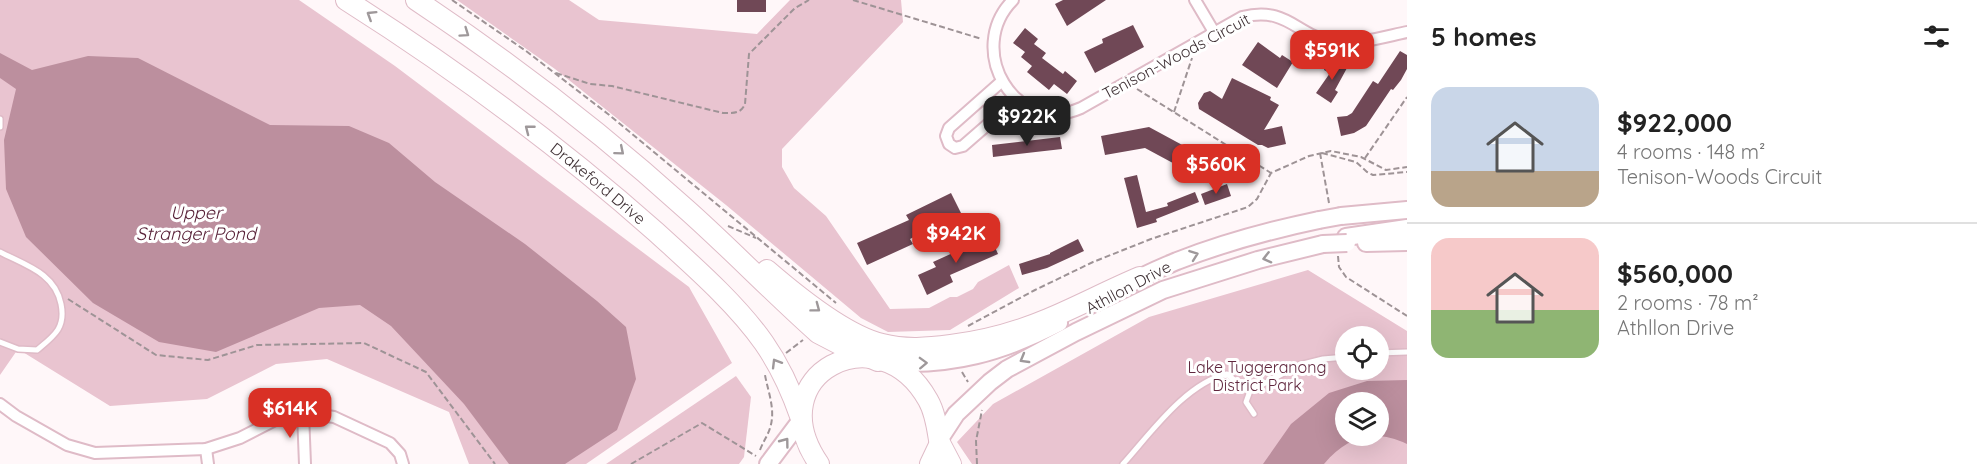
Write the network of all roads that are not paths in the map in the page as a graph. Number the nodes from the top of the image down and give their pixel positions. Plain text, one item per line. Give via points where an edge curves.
1 (346, 0) edge
2 (416, 0) edge
3 (1013, 0) edge
4 (1195, 0) edge
5 (1214, 32) junction
6 (1407, 32) edge
7 (1001, 82) junction
8 (1017, 99) junction
9 (0, 119) edge
10 (0, 127) edge
11 (686, 209) junction
12 (1407, 210) edge
13 (1407, 228) edge
14 (1407, 242) edge
15 (1344, 245) junction
16 (0, 252) edge
17 (1140, 277) junction
18 (0, 342) edge
19 (1407, 352) edge
20 (1389, 353) edge
21 (1335, 358) edge
22 (882, 361) junction
23 (1251, 391) junction
24 (0, 404) edge
25 (303, 414) junction
26 (1254, 414) dead end
27 (801, 418) junction
28 (940, 442) junction
29 (206, 449) junction
30 (119, 459) edge
31 (761, 459) edge
32 (208, 464) edge
33 (304, 464) edge
34 (403, 464) edge
35 (819, 464) edge
36 (930, 464) edge
37 (951, 464) edge
38 (1123, 464) edge

27 -> 1 highway, Drakeford Drive via 790,386 764,343 688,261 616,197 474,85
2 -> 11 highway via 545,91
3 - 7 street, Tenison-Woods Circuit via 999,20 994,41 994,62
4 - 5 street
5 - 6 street, Tenison-Woods Circuit via 1257,13 1280,17 1336,43
5 - 8 street, Tenison-Woods Circuit via 1073,111 1040,112
7 - 8 street, Tenison-Woods Circuit
7 - 8 street via 949,128 949,144 955,148 963,146
9 - 10 lane
11 -> 17 highway via 708,220 832,320 867,339 896,347 929,348 1017,331
11 - 22 highway via 818,333
17 -> 12 main road, Athllon Drive, bridge via 1242,238 1341,216
13 - 15 main road
14 - 15 main road
15 -> 28 main road, Athllon Drive, bridge via 1323,244 1258,260 1163,290 1076,332 990,382 956,414
16 - 18 lane via 45,275 59,293 64,315 62,325 37,350 18,349
22 -> 17 main road, Athllon Drive via 942,362 987,353 1027,339
19 - 20 lane
21 - 23 lane via 1299,365
22 - 27 highway via 852,358 826,368 814,379
22 - 28 highway via 908,375 921,389 932,408
23 - 26 lane via 1246,402
23 - 38 lane via 1227,374 1215,376 1192,390
24 - 30 street via 76,449
25 - 29 street via 279,418 240,438
25 - 33 street
25 - 34 street via 334,417 390,443
31 -> 27 main road
27 - 35 highway, Drakeford Drive via 811,452
28 - 36 highway
28 - 37 highway
29 - 30 street
29 - 32 street

